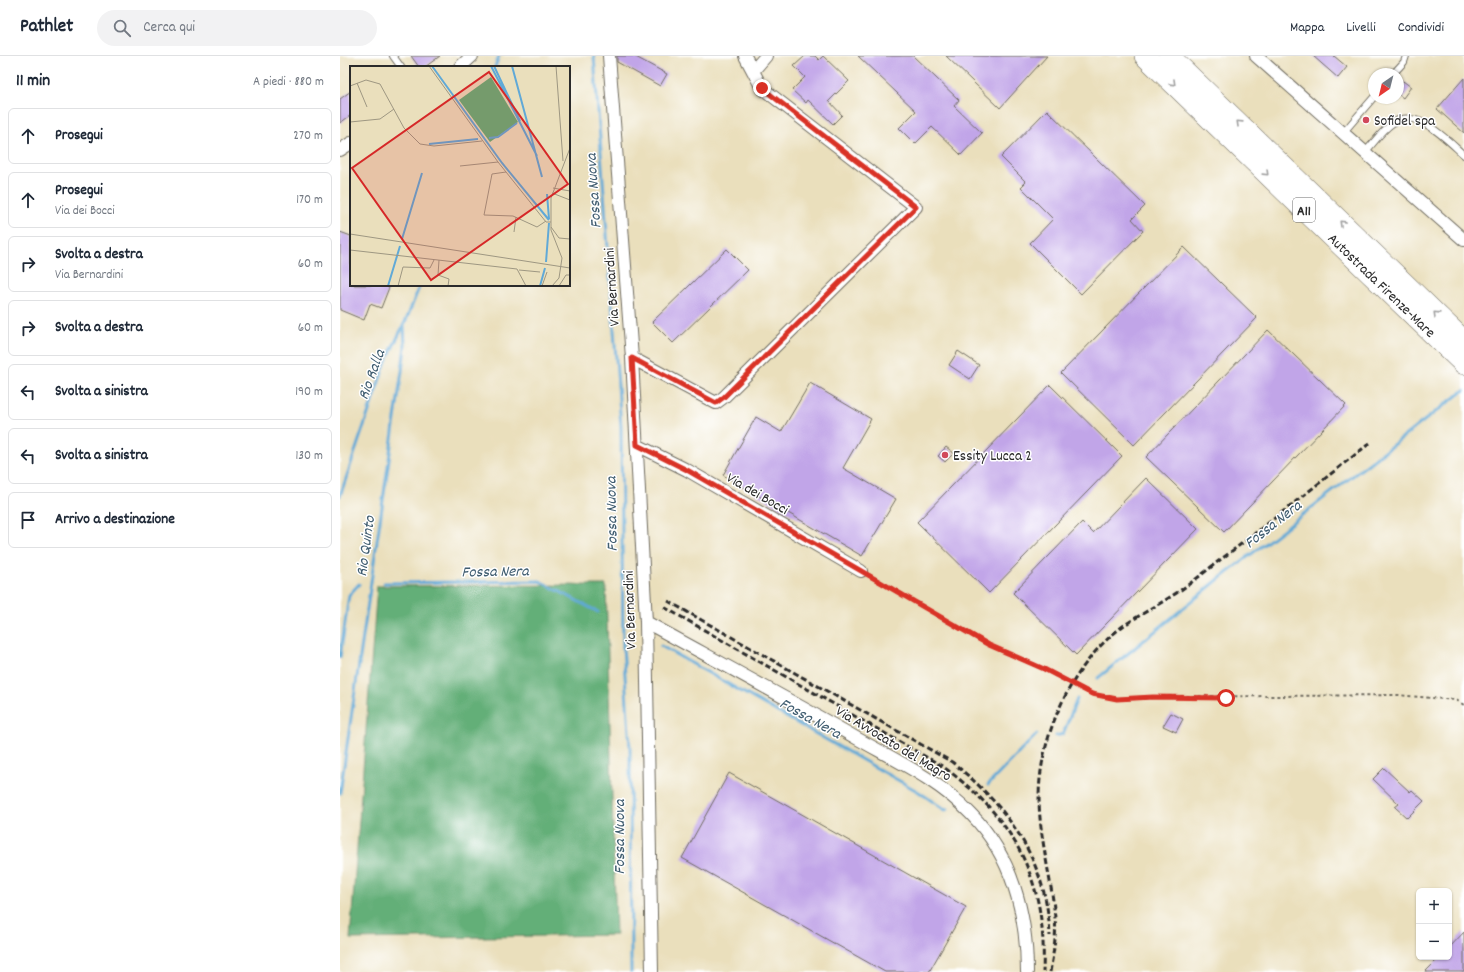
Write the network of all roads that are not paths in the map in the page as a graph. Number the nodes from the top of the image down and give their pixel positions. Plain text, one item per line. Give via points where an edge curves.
1 (393, 56) edge
2 (609, 56) edge
3 (745, 56) edge
4 (766, 56) edge
5 (1145, 56) edge
6 (1169, 56) edge
7 (1256, 56) edge
8 (1406, 56) edge
9 (400, 66) edge
10 (1398, 68) edge
11 (753, 70) junction
12 (1368, 103) edge
13 (1343, 133) junction
14 (350, 144) edge
15 (340, 150) edge
16 (1365, 152) junction
17 (1464, 156) edge
18 (1464, 240) edge
19 (1464, 341) edge
20 (632, 358) junction
21 (1464, 364) edge
22 (637, 445) junction
23 (861, 571) road end
24 (646, 622) junction
25 (652, 972) edge
26 (1027, 972) edge

1 - 9 lane
2 - 20 street, Via Bernardini
3 - 11 street
4 - 11 street
5 -> 21 highway, Autostrada Firenze-Mare / A11
19 -> 6 highway, Autostrada Firenze-Mare / A11
7 - 13 street
8 - 10 lane
11 - 20 street via 762,88 916,207 716,403
12 - 13 lane
13 - 16 street
14 - 15 street
16 - 17 lane via 1394,121 1409,119 1422,121
16 - 18 street
20 - 22 street, Via Bernardini
22 - 23 street, Via dei Bocci via 687,470
22 - 24 street, Via Bernardini
24 - 25 street, Via Bernardini
24 - 26 street, Via Avvocato del Magro via 808,710 931,781 971,814 995,846 1011,876 1020,903 1027,944

